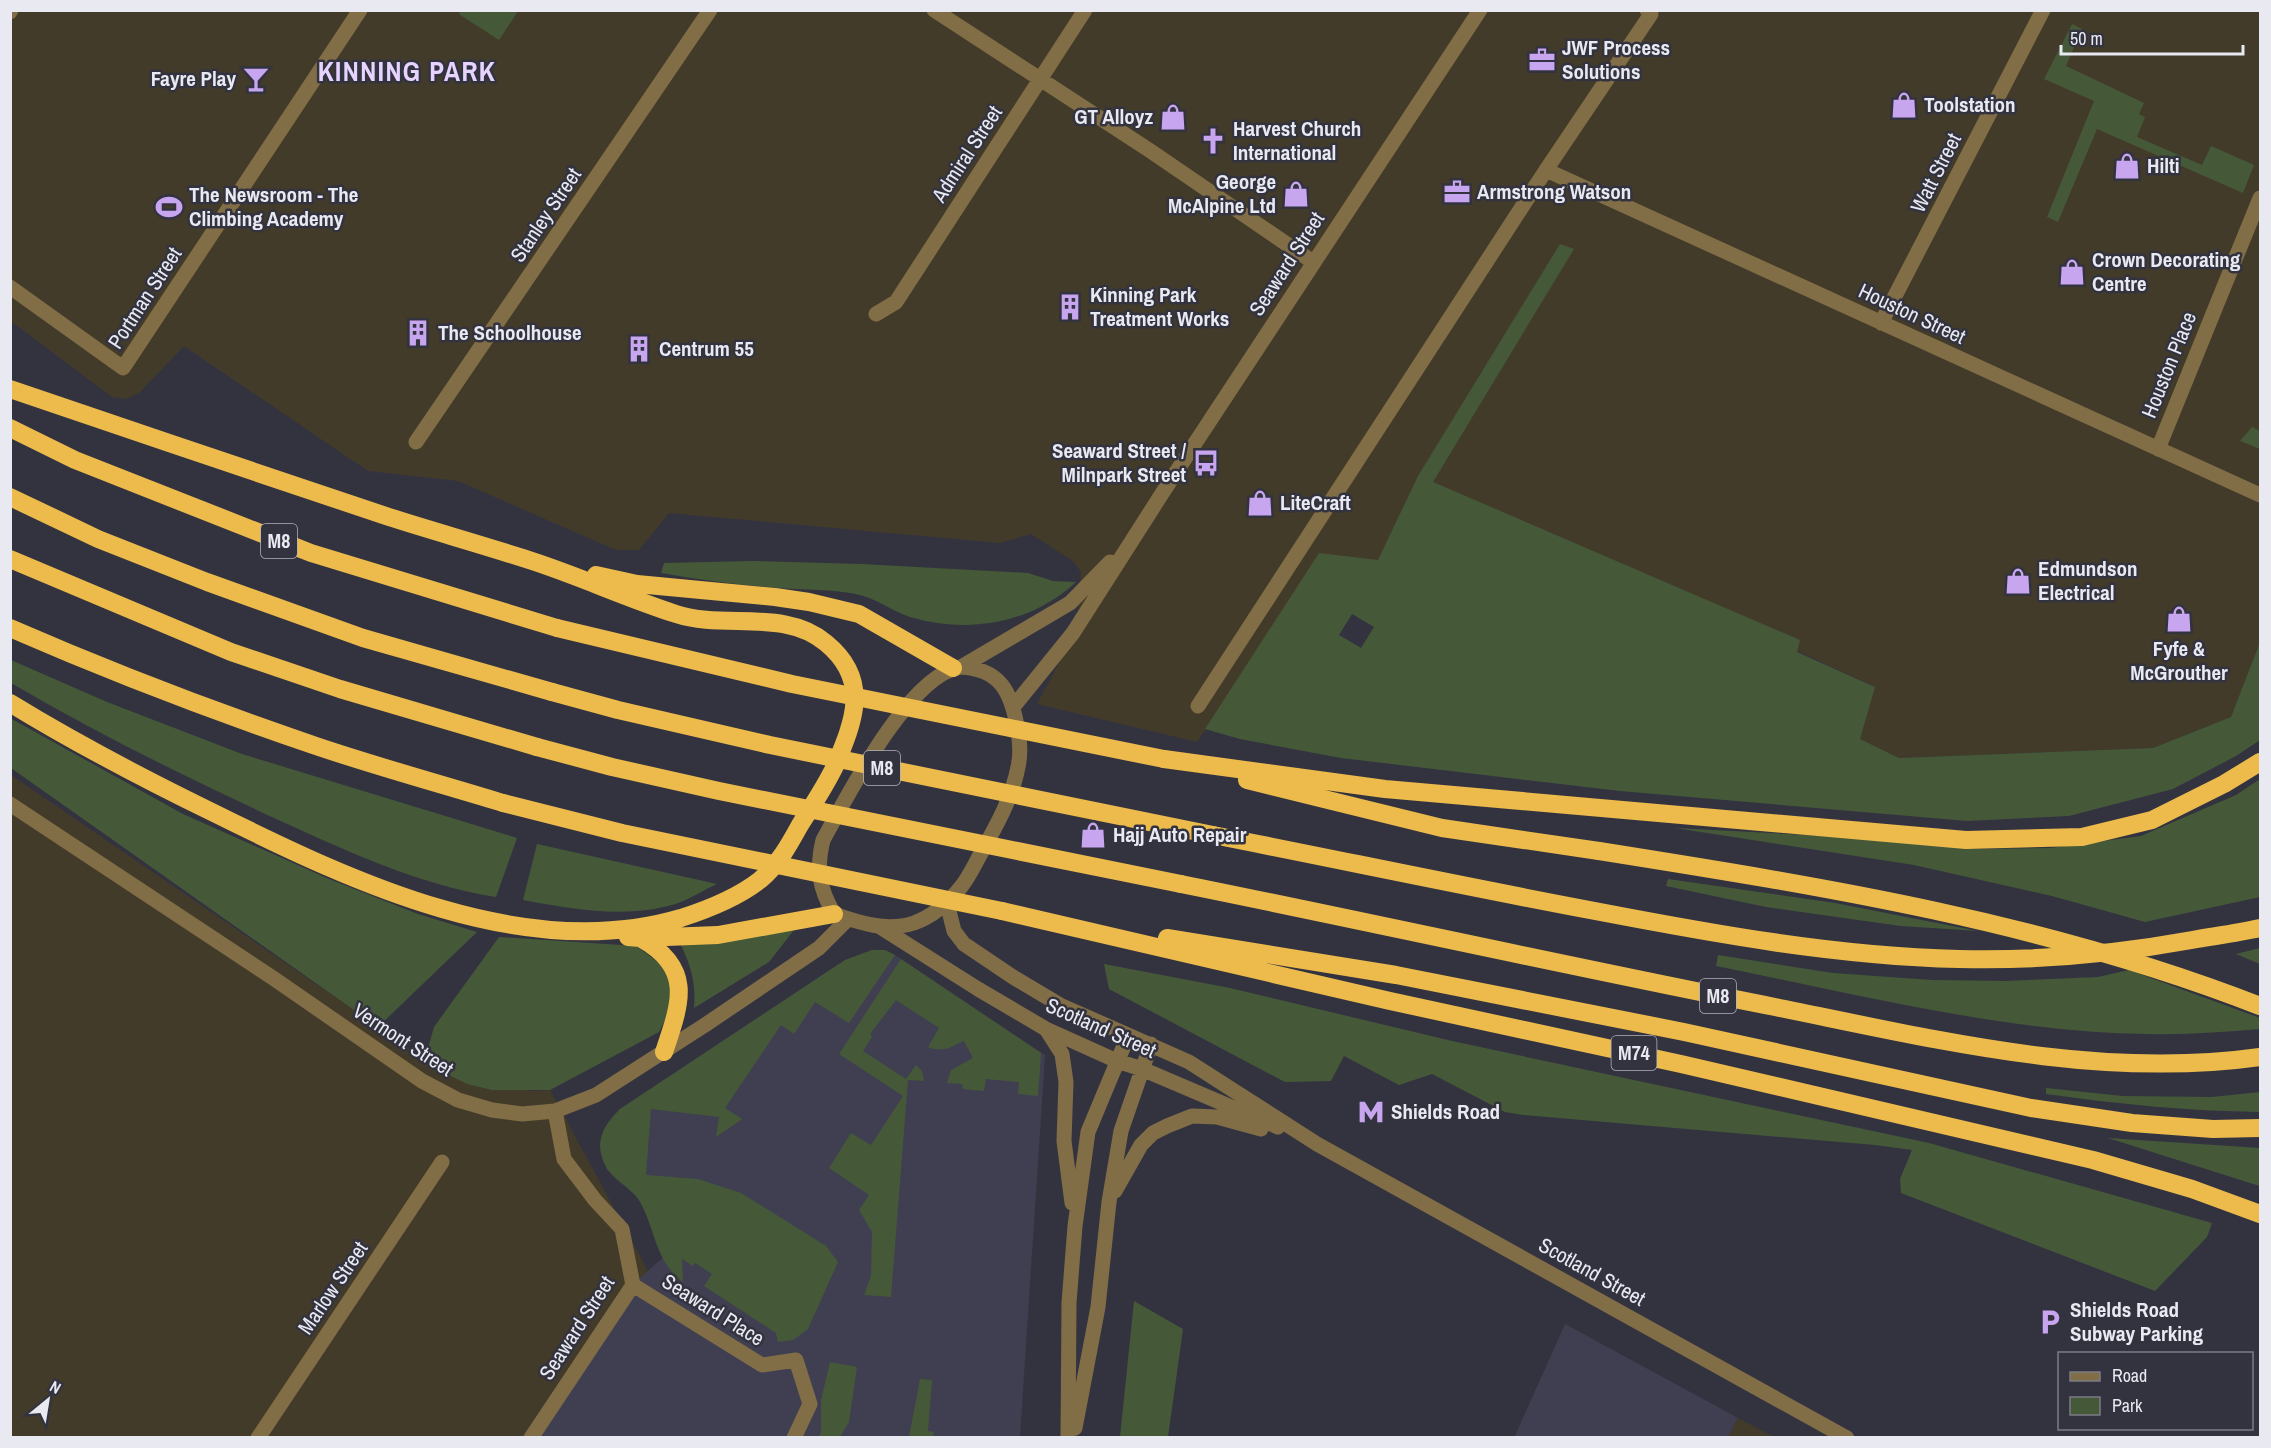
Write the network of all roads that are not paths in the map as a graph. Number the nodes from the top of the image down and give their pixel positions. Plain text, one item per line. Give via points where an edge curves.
1 (360, 10) edge
2 (710, 10) edge
3 (934, 10) edge
4 (1085, 10) edge
5 (1480, 10) edge
6 (1647, 10) edge
7 (2043, 10) edge
8 (1041, 80) junction
9 (1546, 170) junction
10 (2260, 198) edge
11 (1313, 262) junction
12 (10, 287) edge
13 (876, 314) dead end
14 (1881, 323) junction
15 (10, 388) edge
16 (10, 428) edge
17 (417, 442) dead end
18 (2158, 449) junction
19 (2260, 495) edge
20 (10, 497) edge
21 (1131, 541) junction
22 (10, 559) edge
23 (532, 561) junction
24 (10, 628) edge
25 (957, 667) junction
26 (10, 703) edge
27 (1014, 706) junction
28 (1198, 706) dead end
29 (1164, 759) junction
30 (2260, 762) edge
31 (10, 804) edge
32 (946, 903) junction
33 (1002, 911) junction
34 (841, 916) junction
35 (880, 927) junction
36 (2260, 927) edge
37 (594, 931) junction
38 (640, 938) junction
39 (2260, 1006) edge
40 (1046, 1029) junction
41 (1128, 1036) junction
42 (1151, 1044) junction
43 (663, 1052) junction
44 (2260, 1057) edge
45 (1118, 1061) junction
46 (1142, 1069) junction
47 (555, 1111) junction
48 (2260, 1128) edge
49 (1317, 1144) junction
50 (442, 1162) dead end
51 (1109, 1202) junction
52 (2260, 1214) edge
53 (1075, 1226) junction
54 (633, 1285) junction
55 (258, 1437) edge
56 (531, 1437) edge
57 (794, 1437) edge
58 (1068, 1437) edge
59 (1074, 1437) edge
60 (1847, 1437) edge

1 - 12 street, Portman Street via 123,368
2 - 17 street, Stanley Street
3 - 8 street
4 - 8 street, Admiral Street
5 - 11 street, Seaward Street
6 - 9 street via 1652,14
7 - 14 street, Watt Street
8 - 11 street
8 - 13 street, Admiral Street via 896,302
9 - 14 street, Houston Street
9 - 28 street
10 - 18 street, Houston Place
11 - 21 street, Seaward Street
14 - 18 street, Houston Street
15 - 23 highway via 395,519
16 - 29 highway, M8, bridge via 75,460 311,553 557,628 792,684
18 - 19 street, Houston Street
20 - 36 highway, M8, bridge via 98,539 340,630 618,710 770,745 1498,893 1773,942 1880,955 1960,959 2078,956 2148,948
21 - 25 street, Seaward Street via 1070,603
21 - 27 street, Seaward Street via 1072,633
22 - 44 highway, M8, bridge via 231,652 340,689 537,747 719,791 1672,987 2033,1056 2159,1064
23 - 25 highway via 638,584 775,597 859,614
23 - 37 highway via 682,616 726,622 773,622 814,634 830,646 853,678 854,716 829,778 786,852 762,879 713,907 686,916 630,929
24 - 33 highway, M8, bridge via 318,747 503,802 622,833
25 - 27 street via 971,667 998,681
25 - 34 street, Seaward Street via 919,693 882,737 823,840 819,875 824,896
26 - 37 highway via 97,754 306,858 427,904 525,926
27 - 32 street via 1020,742 1018,768 1002,815 963,885
29 - 30 highway, M8 via 1385,789 1966,840 2082,837 2152,820
29 - 39 highway, bridge via 1442,828 1800,883 1965,916 2134,960
31 - 47 street, Vermont Street via 422,1081 458,1100 492,1110 522,1114
32 - 35 street via 915,922
32 - 41 street, Scotland Street via 954,931 964,944 1060,1005
33 - 48 highway, M8 via 1396,975 1684,1032 2031,1108 2132,1124
33 - 52 highway, M74 via 2093,1160
34 - 35 street
34 - 38 highway via 718,935
34 - 43 street, Vermont Street via 819,948
35 - 40 street, Scotland Street
37 - 38 highway
38 - 43 highway via 668,958 677,976 676,1016
40 - 45 street, Scotland Street
40 - 53 street via 1062,1054 1064,1141
41 - 42 street, Scotland Street
41 - 45 street
42 - 46 street
42 - 49 street, Scotland Street via 1189,1062
43 - 47 street, Vermont Street via 596,1095
45 - 46 street, Scotland Street
45 - 53 street via 1088,1132
46 - 49 street, Scotland Street
46 - 51 street via 1121,1131
47 - 54 street, Seaward Street via 564,1159 622,1230
49 - 51 street via 1217,1117 1192,1116 1153,1133 1141,1145
49 - 60 street, Scotland Street
50 - 55 street, Marlow Street
51 - 59 street via 1098,1307
53 - 58 street via 1069,1303
54 - 56 street, Seaward Street
54 - 57 street, Seaward Place via 762,1365 796,1360 810,1404

